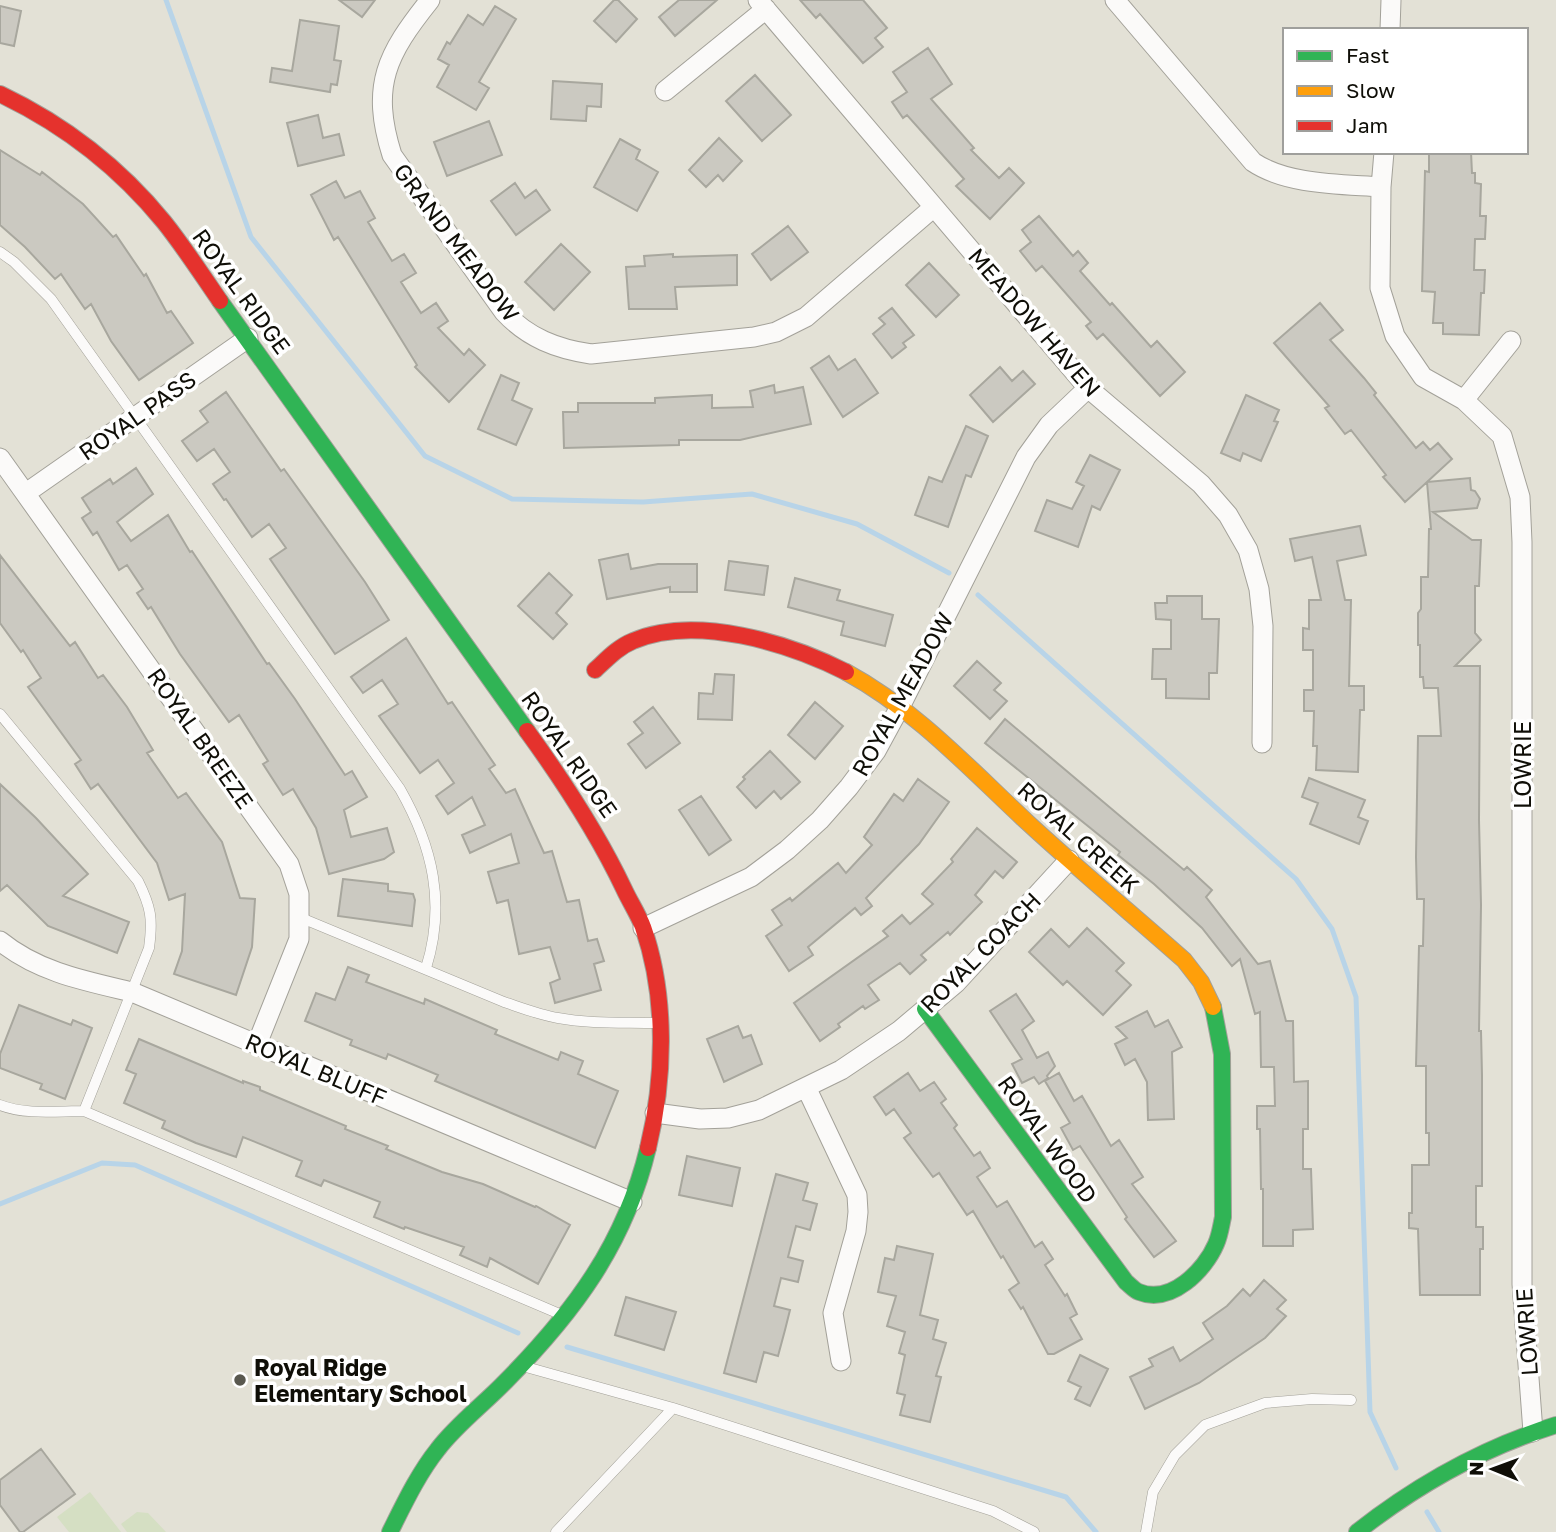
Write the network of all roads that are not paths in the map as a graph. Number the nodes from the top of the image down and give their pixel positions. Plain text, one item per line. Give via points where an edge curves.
1 (430, 0) edge
2 (1115, 0) edge
3 (1391, 0) edge
4 (762, 4) edge
5 (1390, 28) edge
6 (665, 91) dead end
7 (0, 94) edge
8 (1384, 154) edge
9 (1381, 187) junction
10 (934, 207) junction
11 (0, 252) edge
12 (248, 338) junction
13 (1511, 341) dead end
14 (1088, 388) junction
15 (1464, 400) junction
16 (134, 418) junction
17 (0, 458) edge
18 (26, 493) junction
19 (595, 670) dead end
20 (901, 705) junction
21 (0, 714) edge
22 (1262, 743) dead end
23 (1069, 860) junction
24 (299, 917) junction
25 (643, 929) junction
26 (0, 941) edge
27 (426, 968) junction
28 (132, 992) junction
29 (925, 1009) junction
30 (661, 1023) junction
31 (257, 1044) junction
32 (806, 1087) junction
33 (0, 1105) edge
34 (84, 1111) junction
35 (654, 1112) junction
36 (632, 1202) junction
37 (1139, 1292) joint
38 (565, 1316) junction
39 (841, 1361) dead end
40 (520, 1365) junction
41 (1351, 1399) dead end
42 (673, 1408) junction
43 (1556, 1426) edge
44 (1533, 1432) junction
45 (390, 1532) edge
46 (556, 1532) edge
47 (1034, 1532) edge
48 (1146, 1532) edge
49 (1357, 1532) edge

1 - 10 street, GRAND MEADOW via 392,54 384,79 381,104 392,155 503,312 543,342 591,354 776,332 806,317
2 - 9 street via 1254,163 1281,176
3 - 5 street
4 - 6 street
4 - 10 street, MEADOW HAVEN
7 - 12 street, ROYAL RIDGE via 53,121 133,187
8 - 9 street, LOWRIE
9 - 15 street, LOWRIE via 1380,288 1395,337 1423,377
10 - 14 street, MEADOW HAVEN
11 - 16 lane via 51,299
12 - 16 street, ROYAL PASS
12 - 25 street, ROYAL RIDGE via 576,799 600,837
13 - 15 street
14 - 20 street, ROYAL MEADOW via 1049,425 1026,457
14 - 22 street, MEADOW HAVEN via 1201,484 1239,532 1255,569 1262,609
15 - 44 street, LOWRIE via 1502,436 1520,497 1521,1284
16 - 18 street, ROYAL PASS
16 - 27 lane via 400,789 415,817 435,886 435,940
17 - 18 street, ROYAL BREEZE
18 - 24 street, ROYAL BREEZE via 284,855 299,894
19 - 20 street, ROYAL CREEK via 636,639 719,632 815,657
20 - 23 street, ROYAL CREEK
20 - 25 street, ROYAL MEADOW via 876,751 849,787 787,850 751,877
21 - 28 lane via 138,881 150,904 149,948
23 - 29 street, ROYAL COACH via 956,983
23 - 37 street, ROYAL CREEK via 1198,975 1220,1032 1223,1217 1217,1241 1196,1273 1174,1290
24 - 27 lane
24 - 31 street, ROYAL BREEZE via 299,939
25 - 30 street, ROYAL RIDGE
26 - 28 street, ROYAL BLUFF via 46,969
27 - 30 lane via 504,1002 556,1018
28 - 31 street, ROYAL BLUFF
28 - 34 lane
29 - 32 street, ROYAL COACH via 841,1070
29 - 37 street, ROYAL WOOD via 1126,1282
30 - 35 street, ROYAL RIDGE
31 - 36 street, ROYAL BLUFF
32 - 35 street, ROYAL COACH via 759,1110 728,1118
32 - 39 street via 857,1195 856,1231 833,1313
33 - 34 lane
34 - 38 lane
35 - 36 street, ROYAL RIDGE
36 - 38 street, ROYAL RIDGE via 606,1255
38 - 40 street, ROYAL RIDGE
40 - 42 lane
40 - 45 street, ROYAL RIDGE via 443,1442
41 - 48 lane via 1265,1403 1205,1425 1175,1455 1153,1492
42 - 46 lane
42 - 47 lane via 993,1511
43 - 44 street
44 - 49 street via 1446,1469

